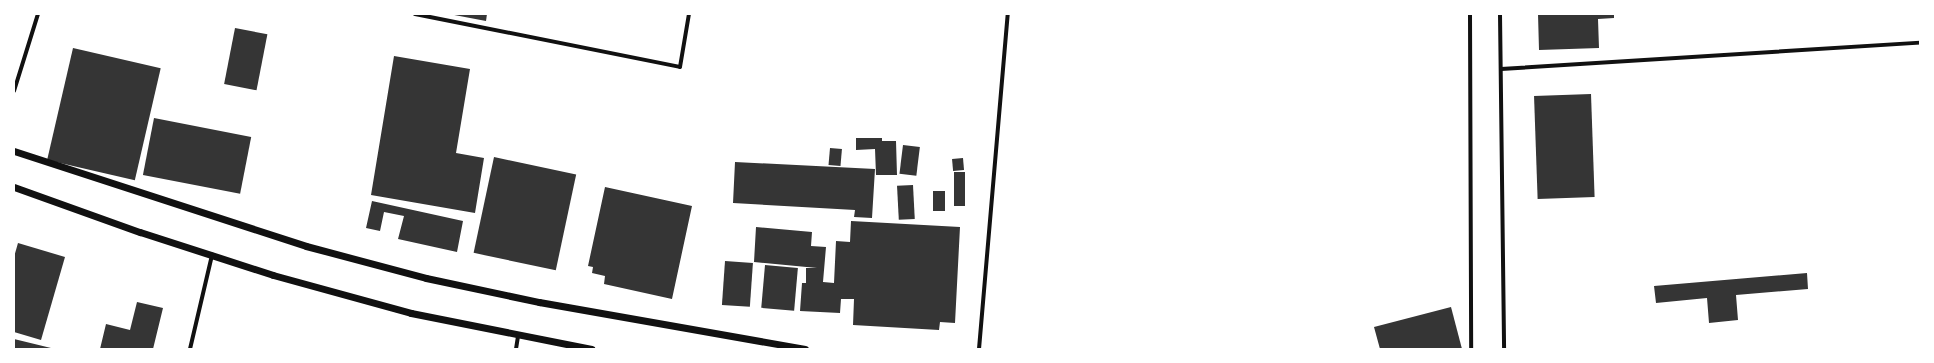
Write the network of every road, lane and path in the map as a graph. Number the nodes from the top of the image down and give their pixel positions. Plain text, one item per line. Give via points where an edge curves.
1 (38, 14) edge
2 (415, 14) edge
3 (689, 14) edge
4 (1008, 14) edge
5 (1470, 14) edge
6 (1500, 14) edge
7 (1920, 43) edge
8 (1501, 69) junction
9 (14, 91) edge
10 (14, 152) edge
11 (14, 187) edge
12 (212, 255) junction
13 (518, 336) junction
14 (190, 349) edge
15 (516, 349) edge
16 (591, 349) edge
17 (805, 349) edge
18 (979, 349) edge
19 (1471, 349) edge
20 (1504, 349) edge

1 - 9 street
2 - 3 street via 680,67
4 - 18 street
5 - 19 street
6 - 8 street
7 - 8 street
8 - 20 street
10 - 17 street via 306,246 426,278 539,302
11 - 12 street
12 - 13 street via 273,275 411,313
12 - 14 street
13 - 15 street
13 - 16 street

